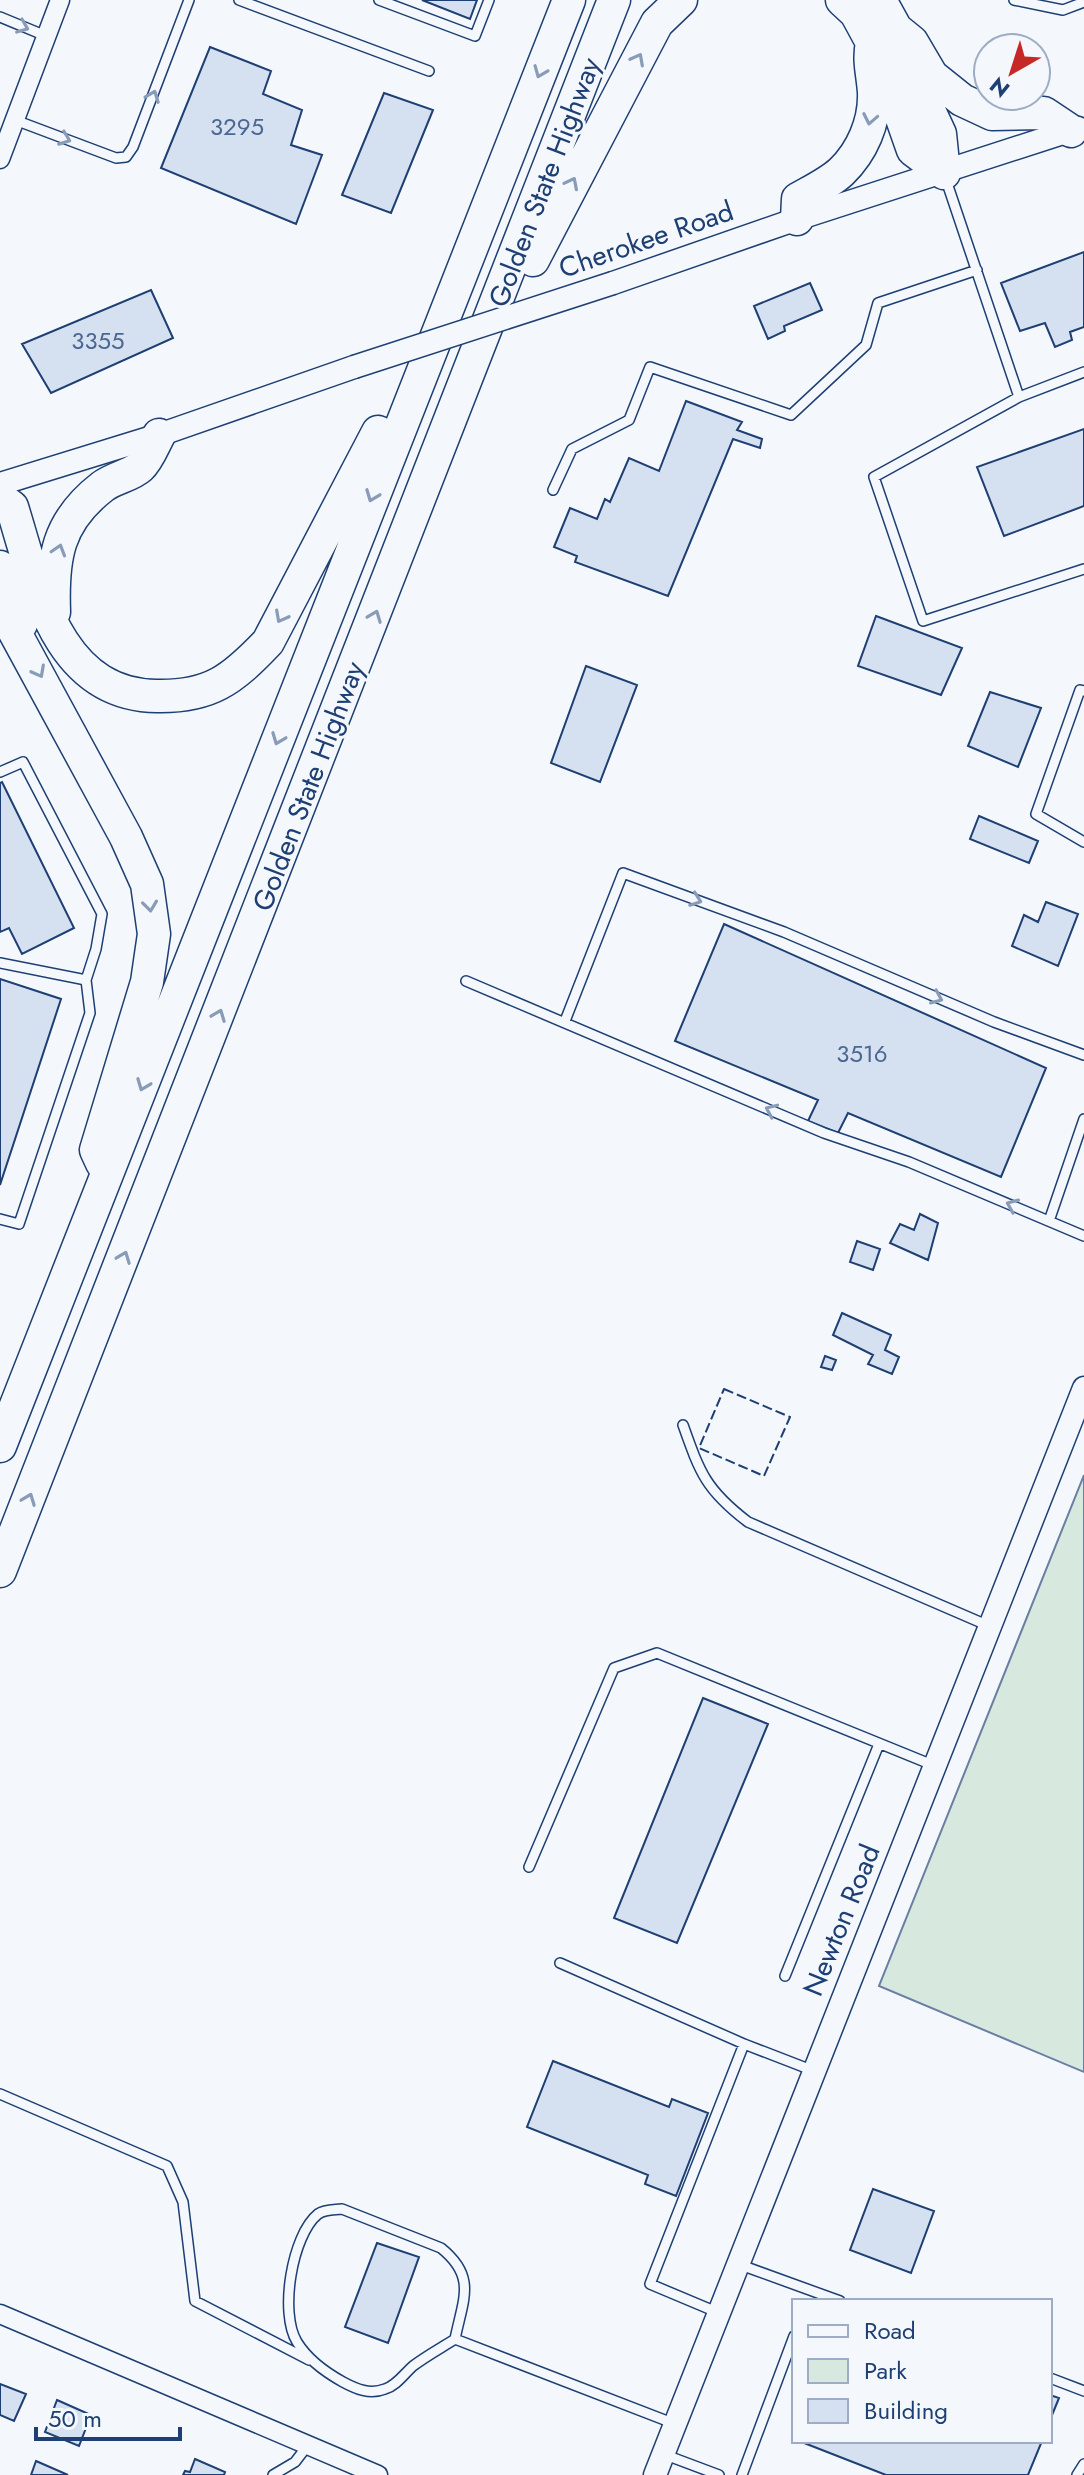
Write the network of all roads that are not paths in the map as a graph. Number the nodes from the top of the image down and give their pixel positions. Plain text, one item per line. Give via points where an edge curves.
1 (60, 0) edge
2 (189, 0) edge
3 (239, 0) edge
4 (379, 0) edge
5 (489, 0) edge
6 (569, 0) edge
7 (614, 0) edge
8 (681, 0) edge
9 (842, 0) edge
10 (880, 0) edge
11 (1014, 0) edge
12 (1084, 2) edge
13 (0, 17) edge
14 (46, 36) junction
15 (884, 36) junction
16 (429, 71) dead end
17 (15, 120) junction
18 (1078, 128) edge
19 (0, 159) edge
20 (944, 173) junction
21 (797, 219) junction
22 (977, 270) junction
23 (490, 322) junction
24 (1084, 372) edge
25 (413, 392) junction
26 (1019, 397) junction
27 (159, 435) junction
28 (0, 484) edge
29 (553, 490) dead end
30 (0, 498) edge
31 (0, 567) edge
32 (1084, 569) edge
33 (0, 605) edge
34 (55, 627) junction
35 (20, 638) junction
36 (1084, 691) edge
37 (0, 772) edge
38 (1084, 842) edge
39 (0, 963) edge
40 (86, 980) junction
41 (466, 981) dead end
42 (565, 1021) junction
43 (1084, 1055) edge
44 (1084, 1119) edge
45 (107, 1177) junction
46 (0, 1219) edge
47 (1049, 1221) junction
48 (1084, 1236) edge
49 (1084, 1388) edge
50 (683, 1425) dead end
51 (0, 1446) edge
52 (0, 1571) edge
53 (989, 1626) junction
54 (879, 1744) junction
55 (935, 1766) junction
56 (529, 1867) dead end
57 (560, 1963) dead end
58 (785, 1976) dead end
59 (744, 2044) junction
60 (814, 2071) junction
61 (0, 2094) edge
62 (738, 2264) junction
63 (811, 2290) junction
64 (808, 2299) edge
65 (835, 2299) edge
66 (719, 2313) junction
67 (0, 2314) edge
68 (455, 2339) junction
69 (792, 2341) edge
70 (313, 2363) junction
71 (1052, 2379) edge
72 (1084, 2391) edge
73 (675, 2424) junction
74 (308, 2445) junction
75 (663, 2454) junction
76 (1084, 2464) edge
77 (273, 2475) edge
78 (378, 2475) edge
79 (655, 2475) edge
80 (719, 2475) edge
81 (742, 2475) edge
82 (1077, 2475) edge

1 - 14 street
17 -> 2 lane via 116,158 126,157
3 - 16 lane
4 - 5 lane via 475,36
6 -> 25 highway, Golden State Highway
7 - 23 highway, Golden State Highway
23 -> 8 highway via 528,270 657,23
9 - 15 highway
10 - 15 highway
11 - 12 lane via 1063,10
13 -> 14 lane
14 - 17 street
15 - 18 highway via 912,42 932,76 962,100 992,114 1044,113
15 - 20 highway via 881,59 913,150
15 -> 21 highway via 868,60 874,94 862,145 840,173 798,199
17 - 19 street
18 - 20 street, Cherokee Road
20 - 21 street, Cherokee Road
20 - 22 lane
21 - 27 street, Cherokee Road, bridge
22 - 26 lane
22 - 29 lane via 878,303 866,345 791,415 650,367 629,420 572,449
52 -> 23 highway, Golden State Highway
24 - 26 lane
25 -> 34 highway via 382,425 268,642 216,688 170,697 140,696 108,686 86,671
25 -> 45 highway, Golden State Highway
26 - 32 lane via 874,477 923,621
27 - 28 street, Cherokee Road
34 -> 27 highway via 55,557 67,526 105,484 140,467
30 - 34 highway via 12,507 44,610
31 - 35 highway via 21,617
33 - 35 highway
35 -> 45 highway via 147,884 154,934 147,982 96,1150
36 - 38 lane via 1080,690 1036,814
37 - 40 lane via 23,762 102,914
39 - 40 lane
40 - 46 lane via 90,1013 19,1224
41 - 42 lane
42 -> 43 lane via 623,873 784,932
47 -> 42 lane via 824,1133
44 - 47 lane
45 - 51 highway, Golden State Highway
47 - 48 lane
49 - 53 street, Newton Road
50 - 53 lane via 709,1487 748,1522
53 - 55 street, Newton Road
54 - 55 lane
54 - 56 lane via 657,1653 614,1668
54 - 58 lane
55 - 60 street, Newton Road
57 - 59 lane
59 - 60 lane
59 - 66 lane via 650,2284
60 - 62 street, Newton Road
61 - 70 lane via 167,2166 183,2202 195,2301
62 - 63 lane
62 - 66 street, Newton Road
63 - 64 lane
63 - 65 lane
66 - 73 street, Newton Road
67 - 74 street
68 - 70 lane via 388,2389 373,2392 355,2388
68 - 70 lane via 465,2288 462,2269 452,2257 342,2209 328,2210 308,2227 287,2291 296,2340
68 - 73 lane
69 - 81 lane
71 - 72 lane
73 - 75 street, Newton Road
74 - 77 lane via 295,2462
74 - 78 street
75 - 79 street, Newton Road
75 - 80 lane
76 - 82 lane

